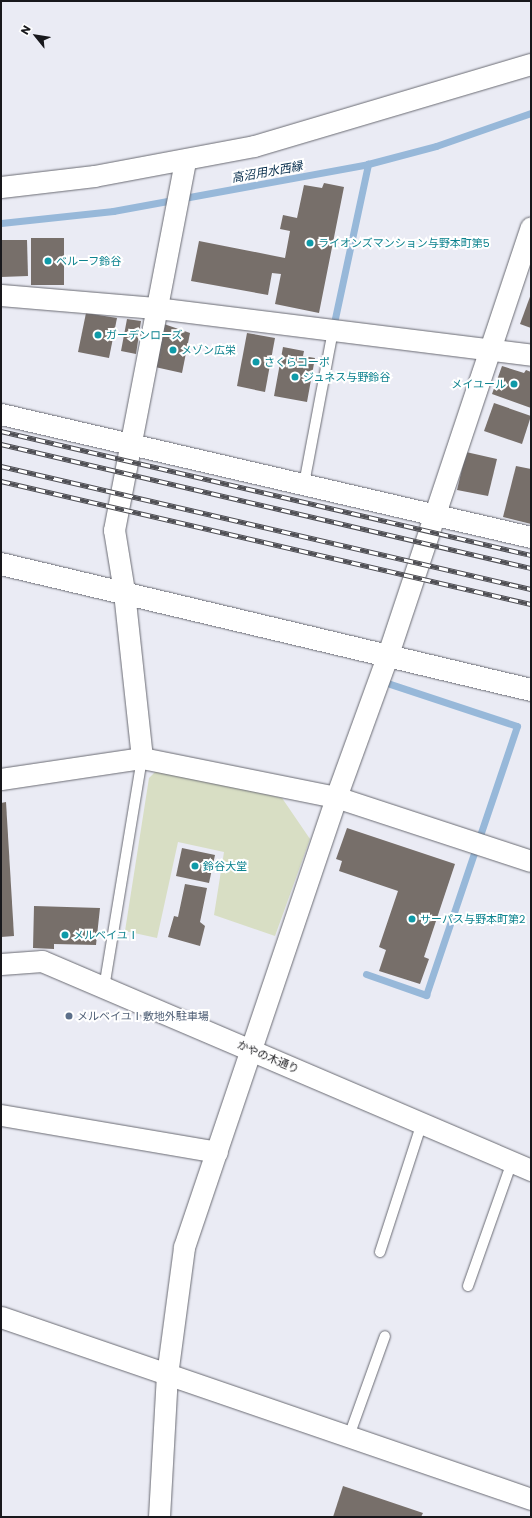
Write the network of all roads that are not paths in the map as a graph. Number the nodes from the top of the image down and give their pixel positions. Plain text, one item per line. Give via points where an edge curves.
1 (531, 64) edge
2 (185, 161) junction
3 (1, 187) edge
4 (531, 227) edge
5 (1, 295) edge
6 (156, 308) junction
7 (333, 331) junction
8 (489, 350) junction
9 (531, 355) edge
10 (1, 414) edge
11 (130, 443) junction
12 (304, 484) junction
13 (434, 514) junction
14 (531, 537) edge
15 (1, 564) edge
16 (124, 592) junction
17 (387, 657) junction
18 (531, 690) edge
19 (142, 758) junction
20 (1, 779) edge
21 (336, 797) junction
22 (531, 861) edge
23 (1, 964) edge
24 (104, 988) junction
25 (251, 1050) junction
26 (1, 1115) edge
27 (422, 1123) junction
28 (217, 1152) junction
29 (512, 1162) junction
30 (531, 1170) edge
31 (380, 1252) dead end
32 (468, 1286) dead end
33 (1, 1318) edge
34 (385, 1336) dead end
35 (167, 1375) junction
36 (349, 1436) junction
37 (531, 1499) edge
38 (159, 1517) edge

1 - 2 street via 254,146
2 - 3 street via 94,176
2 - 6 street
4 - 8 street
5 - 6 street
6 - 7 street
6 - 11 street
7 - 8 street
7 - 12 lane
8 - 9 street
8 - 13 street
10 - 11 street
11 - 12 street
11 - 16 street via 114,530
12 - 13 street
13 - 14 street
13 - 17 street
15 - 16 street
16 - 17 street
16 - 19 street
17 - 18 street
17 - 21 street
19 - 20 street
19 - 21 street
19 - 24 lane
21 - 22 street
21 - 25 street
23 - 24 street, かやの木通り via 42,962
24 - 25 street, かやの木通り
25 - 27 street, かやの木通り
25 - 28 street
26 - 28 street
27 - 29 street, かやの木通り
27 - 31 lane
28 - 35 street via 184,1247
29 - 30 street, かやの木通り
29 - 32 lane
33 - 35 street
34 - 36 lane
35 - 36 street
35 - 38 street
36 - 37 street

